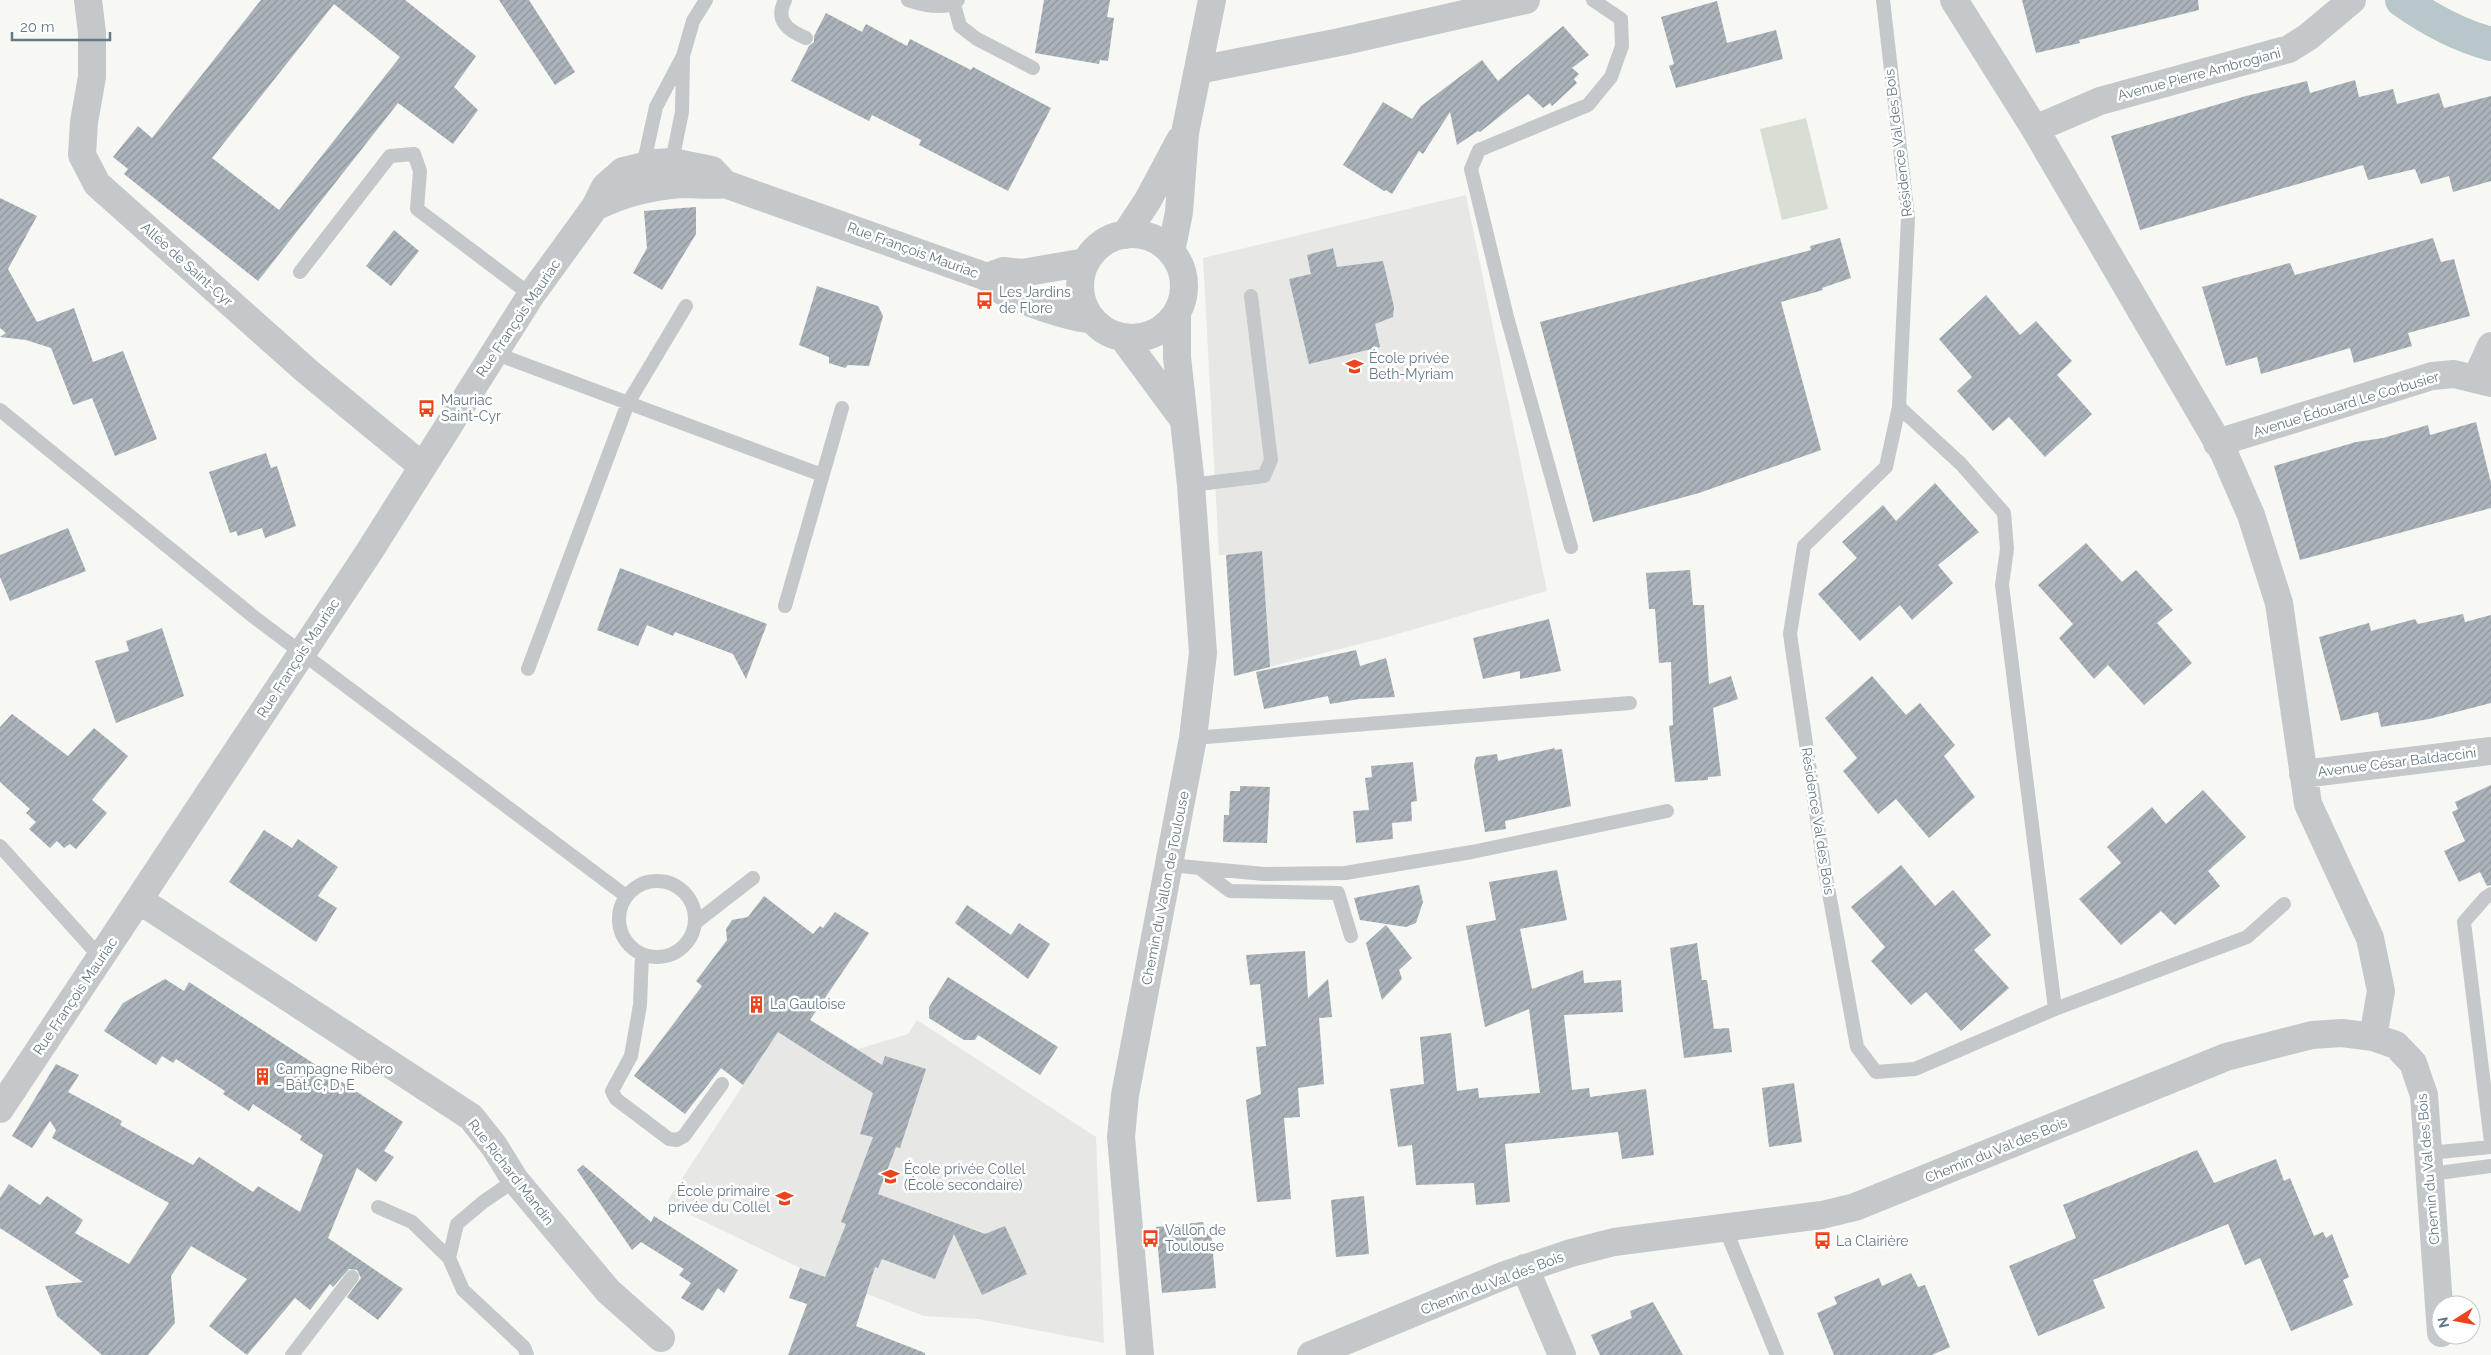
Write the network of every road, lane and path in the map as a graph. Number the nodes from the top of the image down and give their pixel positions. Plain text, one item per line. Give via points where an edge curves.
1 (88, 0) edge
2 (706, 0) edge
3 (786, 0) edge
4 (908, 0) edge
5 (1212, 0) edge
6 (1526, 0) edge
7 (1593, 0) edge
8 (1883, 0) edge
9 (1954, 0) edge
10 (2352, 0) edge
11 (956, 2) edge
12 (806, 38) dead end
13 (683, 56) junction
14 (1033, 68) dead end
15 (1198, 70) junction
16 (2035, 129) junction
17 (1184, 132) junction
18 (672, 162) junction
19 (646, 177) junction
20 (725, 184) junction
21 (1125, 235) junction
22 (1171, 252) junction
23 (1086, 262) junction
24 (300, 272) dead end
25 (987, 277) junction
26 (531, 296) junction
27 (1251, 296) dead end
28 (686, 306) dead end
29 (1177, 312) junction
30 (1092, 319) junction
31 (1123, 338) junction
32 (2491, 346) edge
33 (494, 353) junction
34 (2484, 381) edge
35 (628, 404) junction
36 (1899, 407) junction
37 (842, 408) dead end
38 (0, 410) edge
39 (1184, 420) junction
40 (2217, 443) junction
41 (422, 466) junction
42 (822, 475) junction
43 (1191, 486) junction
44 (1571, 547) dead end
45 (784, 606) dead end
46 (302, 652) junction
47 (528, 669) dead end
48 (1630, 703) dead end
49 (1193, 738) junction
50 (2491, 751) edge
51 (2303, 774) junction
52 (1667, 811) dead end
53 (0, 846) edge
54 (1169, 865) junction
55 (1198, 868) junction
56 (753, 878) dead end
57 (2491, 894) edge
58 (626, 896) junction
59 (139, 900) junction
60 (2284, 904) dead end
61 (695, 923) junction
62 (1351, 936) dead end
63 (642, 954) junction
64 (101, 958) junction
65 (2055, 1009) junction
66 (2373, 1037) junction
67 (722, 1084) dead end
68 (0, 1109) edge
69 (2491, 1142) edge
70 (2491, 1147) edge
71 (2430, 1163) junction
72 (2491, 1166) edge
73 (515, 1180) junction
74 (378, 1207) dead end
75 (1725, 1228) junction
76 (449, 1258) junction
77 (1525, 1268) junction
78 (352, 1277) dead end
79 (2438, 1295) edge
80 (661, 1338) dead end
81 (292, 1355) edge
82 (527, 1355) edge
83 (1140, 1355) edge
84 (1311, 1355) edge
85 (1562, 1355) edge
86 (1777, 1355) edge

1 - 41 street, Allée de Saint-Cyr via 92,77 82,155 97,184 308,372
2 - 13 lane via 693,21
3 - 12 lane via 783,5 784,24 790,32
4 - 11 lane via 930,6
5 - 15 street
6 - 15 street
7 - 44 lane via 1621,19 1622,46 1611,78 1588,105 1479,150 1471,169 1507,318
8 - 36 lane, Résidence Val des Bois via 1908,218
9 - 16 street
10 - 16 street, Avenue Pierre Ambrogiani via 2289,49 2100,101
11 - 14 lane via 960,26 977,40
13 - 18 lane via 682,112
13 - 19 lane via 656,107
15 - 17 street
16 - 40 street
17 - 21 street via 1148,200
17 - 22 street via 1180,212
18 - 19 street, Rue François Mauriac
18 - 20 street, Rue François Mauriac via 712,170
19 - 20 street, Rue François Mauriac via 683,184
19 - 26 street, Rue François Mauriac via 595,207
20 - 25 street, Rue François Mauriac
21 - 22 street via 1154,239
21 - 23 street via 1096,249
22 - 29 street via 1184,281
23 - 25 street, Rue François Mauriac via 1022,273 1003,271
23 - 30 street via 1080,291
24 - 26 lane via 390,156 414,154 420,170 417,209
25 - 30 street, Rue François Mauriac via 999,289 1020,298 1079,319
26 - 33 street, Rue François Mauriac
27 - 43 lane via 1271,460 1264,476
28 - 35 lane
29 - 31 street via 1154,334
29 - 39 street, Chemin du Vallon de Toulouse via 1177,357
30 - 31 street via 1100,328
31 - 39 street
32 - 34 street, Avenue Édouard Le Corbusier
33 - 35 lane
33 - 41 street, Rue François Mauriac
34 - 40 street, Avenue Édouard Le Corbusier via 2454,374 2432,376
35 - 42 lane
35 - 47 lane
36 - 65 lane via 1961,464 2004,513 2007,549 2002,585
36 - 65 lane, Résidence Val des Bois via 1886,467 1804,546 1790,634 1823,860 1857,1047 1876,1072 1915,1069
37 - 42 lane
38 - 46 lane via 254,617
39 - 43 street, Chemin du Vallon de Toulouse
40 - 51 street via 2250,515 2279,603
41 - 46 street, Rue François Mauriac
42 - 45 lane
43 - 49 street, Chemin du Vallon de Toulouse via 1203,653
46 - 58 lane
46 - 59 street, Rue François Mauriac
48 - 49 lane
49 - 54 street, Chemin du Vallon de Toulouse
50 - 51 street, Avenue César Baldaccini
51 - 66 street via 2308,804 2370,938 2380,991
52 - 55 lane via 1472,852 1345,873 1264,874
53 - 64 lane
54 - 55 lane
54 - 83 street, Chemin du Vallon de Toulouse via 1125,1095 1121,1137
55 - 62 lane via 1230,891 1338,893
56 - 61 lane
57 - 69 lane via 2464,922
58 - 61 lane via 637,886 652,881 667,882 686,895 694,909
58 - 63 lane via 620,911 620,929 628,943
59 - 64 street, Rue François Mauriac
59 - 73 street, Rue Richard Mandin via 471,1118 494,1146
60 - 65 lane, Résidence Val des Bois via 2247,937
61 - 63 lane via 691,937 683,946 657,957
63 - 67 lane via 640,1006 631,1056 612,1090 616,1099 669,1139 677,1140 684,1136
64 - 68 street, Rue François Mauriac
66 - 71 street, Chemin du Val des Bois via 2396,1045 2414,1064 2424,1094
66 - 75 street, Chemin du Val des Bois via 2342,1033 2312,1035 2226,1057 1855,1207 1822,1215
70 - 71 lane
71 - 72 lane
71 - 79 street, Chemin du Val des Bois
73 - 76 lane via 457,1224
73 - 80 street, Rue Richard Mandin via 608,1291
74 - 76 lane via 412,1222
75 - 77 street, Chemin du Val des Bois via 1614,1242
75 - 86 lane
76 - 82 lane via 463,1290 524,1347
77 - 84 street, Chemin du Val des Bois
77 - 85 street
78 - 81 lane

